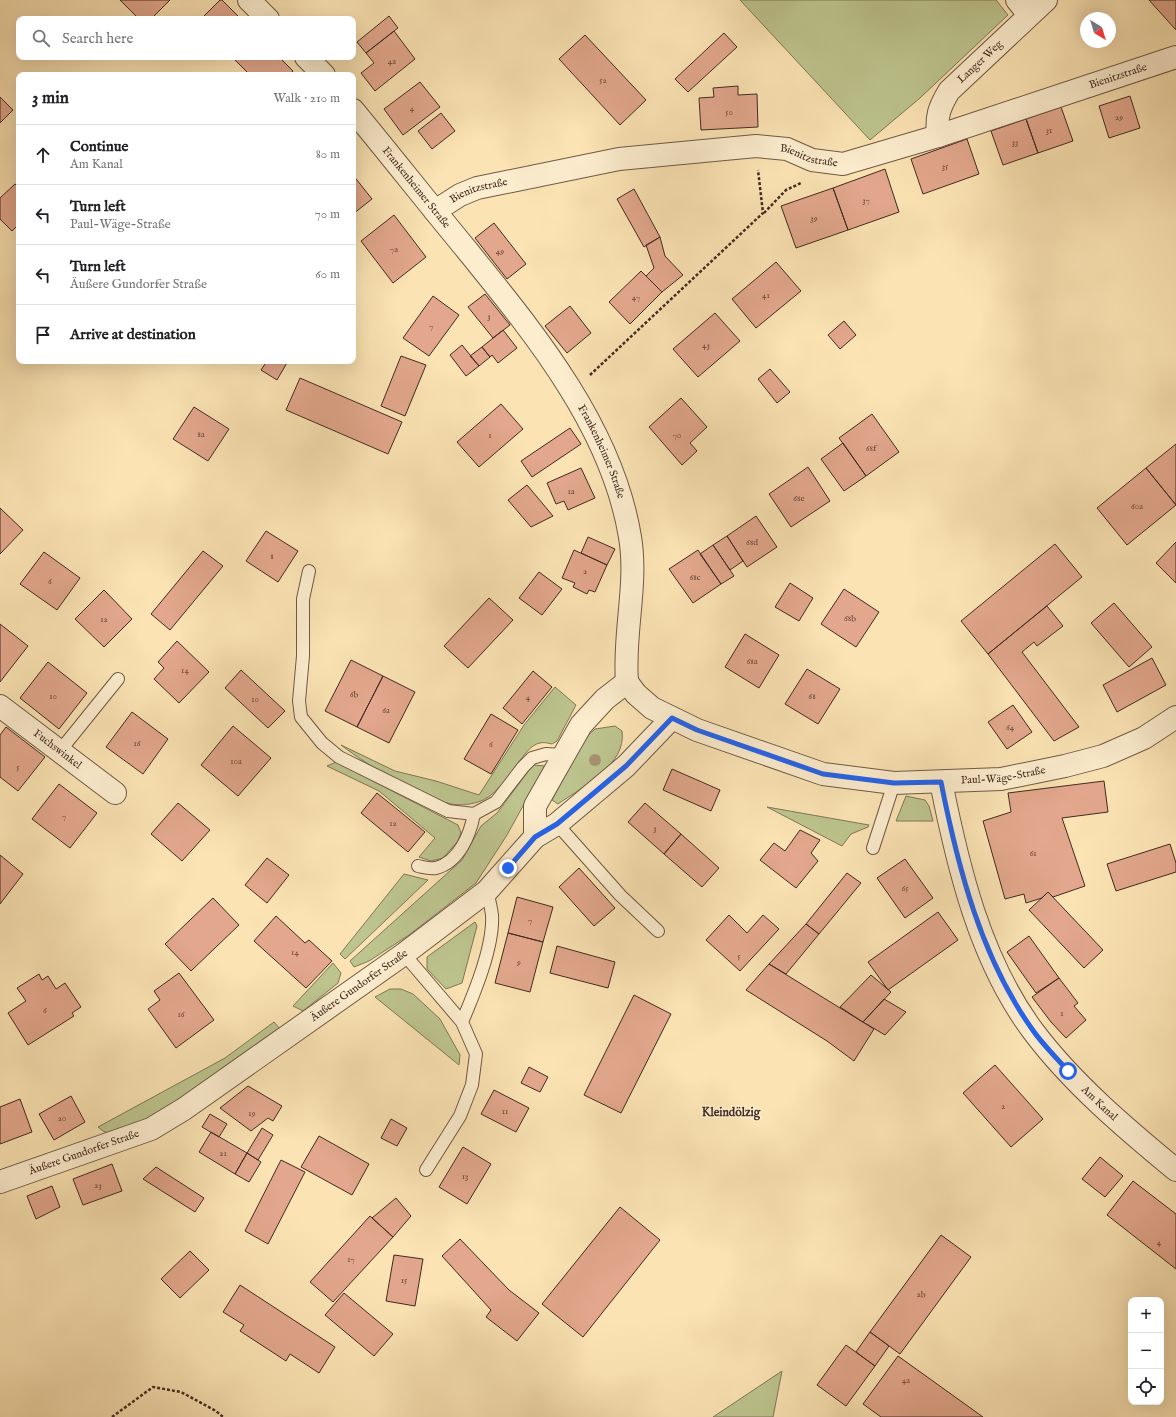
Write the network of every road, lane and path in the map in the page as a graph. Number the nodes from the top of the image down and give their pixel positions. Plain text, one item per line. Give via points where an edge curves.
1 (249, 0) edge
2 (1046, 0) edge
3 (1023, 7) edge
4 (265, 16) edge
5 (1176, 58) edge
6 (309, 60) edge
7 (321, 72) edge
8 (356, 114) edge
9 (938, 136) junction
10 (756, 146) junction
11 (807, 180) dead end
12 (435, 211) junction
13 (763, 213) junction
14 (572, 392) junction
15 (309, 571) dead end
16 (118, 680) dead end
17 (627, 682) junction
18 (0, 706) edge
19 (1176, 717) edge
20 (672, 718) junction
21 (59, 752) junction
22 (564, 755) junction
23 (941, 782) junction
24 (894, 783) junction
25 (115, 793) dead end
26 (474, 814) junction
27 (557, 824) junction
28 (535, 837) junction
29 (874, 848) dead end
30 (418, 866) dead end
31 (487, 891) junction
32 (658, 931) dead end
33 (404, 954) junction
34 (462, 1022) junction
35 (426, 1170) dead end
36 (1176, 1170) edge
37 (0, 1182) edge
38 (112, 1417) edge
39 (223, 1417) edge

1 - 4 street
2 - 3 street, Langer Weg
3 - 9 street, Langer Weg via 950,91 939,108
5 - 9 street, Bienitzstraße
6 - 7 street
8 - 12 street, Frankenheimer Straße
9 - 10 street, Bienitzstraße via 843,164 812,160 787,149
10 - 12 street, Bienitzstraße via 604,162 477,188 460,195
10 - 13 path
11 - 13 path via 786,190
12 - 14 street, Frankenheimer Straße via 552,358
13 - 14 path
14 - 17 street, Frankenheimer Straße via 607,459 630,537 632,583 626,645
15 - 26 lane via 303,599 303,656 298,701 301,717 322,743 339,757 448,811
16 - 21 lane
17 - 20 street, Paul-Wäge-Straße via 652,708
17 - 22 street via 605,699 581,725
18 - 21 street, Fuchswinkel
19 - 23 street, Paul-Wäge-Straße via 1144,738 1103,756 1001,779
20 - 24 street, Paul-Wäge-Straße via 697,730 823,774
20 - 27 street, Äußere Gundorfer Straße via 626,766
21 - 25 street, Fuchswinkel
22 - 26 lane via 546,754 532,758 496,802
22 - 28 street via 535,806
23 - 24 street, Paul-Wäge-Straße
23 - 36 street, Am Kanal via 966,886 983,936 1000,976 1018,1008 1033,1031 1068,1071 1137,1138
24 - 29 lane
26 - 30 lane via 469,833 457,854 435,868
27 - 28 street, Äußere Gundorfer Straße
27 - 32 lane via 620,895
28 - 31 street, Äußere Gundorfer Straße
31 - 33 street, Äußere Gundorfer Straße
31 - 34 lane via 492,916 489,940 475,990
33 - 34 lane
33 - 37 street, Äußere Gundorfer Straße via 184,1109 150,1129
34 - 35 lane via 476,1054 472,1085 460,1116
38 - 39 path via 153,1387 181,1392

